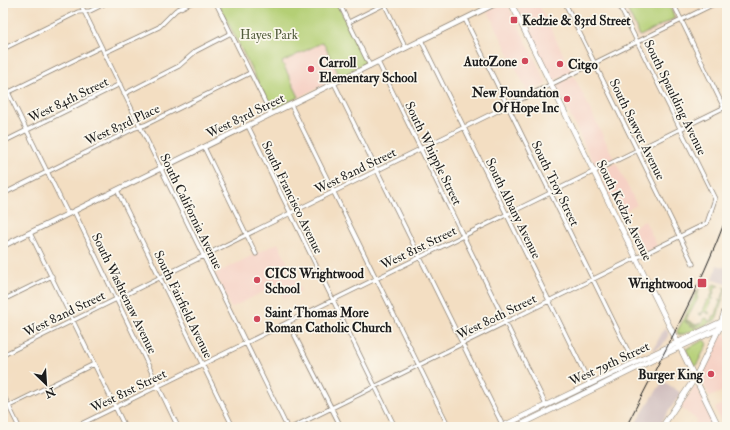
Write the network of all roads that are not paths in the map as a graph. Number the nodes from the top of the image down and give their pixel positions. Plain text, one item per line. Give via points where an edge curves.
1 (80, 3) edge
2 (106, 3) edge
3 (191, 3) edge
4 (216, 3) edge
5 (340, 3) edge
6 (385, 3) edge
7 (497, 3) edge
8 (511, 3) edge
9 (565, 3) edge
10 (618, 3) edge
11 (672, 3) edge
12 (716, 3) edge
13 (84, 12) junction
14 (465, 19) junction
15 (681, 20) junction
16 (349, 22) junction
17 (231, 33) junction
18 (421, 40) junction
19 (637, 42) junction
20 (101, 47) junction
21 (406, 48) junction
22 (3, 49) edge
23 (104, 54) junction
24 (378, 62) junction
25 (594, 63) junction
26 (370, 66) junction
27 (250, 73) junction
28 (3, 82) edge
29 (334, 83) junction
30 (120, 84) junction
31 (551, 84) junction
32 (8, 92) junction
33 (124, 94) junction
34 (3, 95) edge
35 (291, 105) junction
36 (507, 106) junction
37 (726, 106) edge
38 (271, 114) junction
39 (727, 114) edge
40 (248, 126) junction
41 (140, 127) junction
42 (464, 127) junction
43 (681, 128) junction
44 (27, 130) junction
45 (3, 142) edge
46 (204, 148) junction
47 (421, 149) junction
48 (637, 150) junction
49 (161, 169) junction
50 (377, 170) junction
51 (47, 172) junction
52 (594, 172) junction
53 (117, 190) junction
54 (333, 191) junction
55 (550, 193) junction
56 (3, 194) edge
57 (74, 212) junction
58 (290, 213) junction
59 (68, 214) junction
60 (506, 214) junction
61 (707, 223) joint
62 (30, 233) junction
63 (247, 234) junction
64 (463, 236) junction
65 (680, 237) junction
66 (3, 246) edge
67 (256, 254) dead end
68 (203, 256) junction
69 (420, 257) junction
70 (636, 258) junction
71 (693, 264) dead end
72 (52, 276) junction
73 (159, 277) junction
74 (376, 278) junction
75 (593, 280) junction
76 (116, 299) junction
77 (3, 300) edge
78 (332, 300) junction
79 (549, 301) junction
80 (727, 304) edge
81 (727, 319) edge
82 (73, 320) junction
83 (288, 322) junction
84 (506, 322) junction
85 (721, 322) junction
86 (727, 325) edge
87 (719, 329) junction
88 (246, 343) junction
89 (462, 344) junction
90 (679, 345) junction
91 (3, 355) edge
92 (630, 355) dead end
93 (94, 364) junction
94 (202, 364) junction
95 (419, 366) junction
96 (695, 378) junction
97 (590, 384) junction
98 (159, 386) junction
99 (375, 387) junction
100 (3, 394) edge
101 (546, 405) junction
102 (9, 406) junction
103 (115, 407) junction
104 (331, 408) junction
105 (663, 426) edge
106 (19, 427) edge
107 (75, 427) edge
108 (125, 427) edge
109 (178, 427) edge
110 (233, 427) edge
111 (287, 427) edge
112 (294, 427) edge
113 (341, 427) edge
114 (394, 427) edge
115 (449, 427) edge
116 (502, 427) edge
117 (516, 427) edge
118 (719, 427) edge

1 - 13 street, South California Avenue
2 - 13 street
3 - 23 street via 176,10 159,27
4 - 17 street
5 - 16 street
6 - 16 street
6 - 21 street
7 - 14 street, West 83rd Street
8 - 31 main road, South Kedzie Avenue
9 - 25 street, South Sawyer Avenue
10 - 19 street, South Spaulding Avenue
11 - 15 street
12 - 15 street, West 82nd Street
13 - 20 street, South California Avenue
13 - 22 street via 78,12
14 - 18 street, West 83rd Street
14 - 36 street, South Troy Street
15 - 19 street, West 82nd Street
15 - 37 street
16 - 26 street
17 - 27 street
17 - 33 street, West 84th Street via 196,51 179,66
18 - 21 street, West 83rd Street
18 - 42 street, South Albany Avenue
19 - 25 street, West 82nd Street
19 - 43 street, South Spaulding Avenue
20 - 23 street, South California Avenue
20 - 32 street
21 - 24 street, West 83rd Street
23 - 30 street, South California Avenue
24 - 26 street, West 83rd Street
24 - 47 street, South Whipple Street
25 - 31 street, West 82nd Street
25 - 48 street, South Sawyer Avenue
26 - 29 street, West 83rd Street
27 - 38 street
27 - 41 street, West 83rd Place
28 - 32 street
29 - 35 street, West 83rd Street
29 - 50 street
30 - 33 street, South California Avenue
30 - 44 street, West 84th Street
31 - 36 street, West 82nd Street
31 - 52 main road, South Kedzie Avenue
32 - 34 street
32 - 44 street
33 - 41 street, South California Avenue
35 - 38 street, West 83rd Street
35 - 54 street
36 - 42 street, West 82nd Street
36 - 55 street, South Troy Street
37 - 39 street
37 - 43 street, West 81st Street
38 - 40 street, West 83rd Street
40 - 46 street, West 83rd Street
40 - 58 street, South Francisco Avenue
41 - 49 street, South California Avenue
41 - 51 street, West 83rd Place
42 - 47 street, West 82nd Street
42 - 60 street, South Albany Avenue
43 - 48 street, West 81st Street
43 - 61 street, South Spaulding Avenue via 715,199
44 - 45 street, West 84th Street
44 - 51 street
46 - 49 street, West 83rd Street
46 - 63 street
47 - 50 street, West 82nd Street
47 - 64 street, South Whipple Street
48 - 52 street, West 81st Street
48 - 65 street, South Sawyer Avenue
49 - 53 street, West 83rd Street
49 - 68 street, South California Avenue
50 - 54 street, West 82nd Street
50 - 69 street
51 - 56 street, West 83rd Place
51 - 59 street
52 - 55 street, West 81st Street
52 - 70 main road, South Kedzie Avenue
53 - 57 street, West 83rd Street
53 - 73 street, South Fairfield Avenue
54 - 58 street, West 82nd Street
54 - 74 street
55 - 60 street, West 81st Street
55 - 75 street, South Troy Street
57 - 59 street, West 83rd Street
57 - 76 street, South Washtenaw Avenue
58 - 63 street, West 82nd Street
58 - 78 street, South Francisco Avenue
59 - 62 street, West 83rd Street
60 - 64 street, West 81st Street
60 - 79 street, South Albany Avenue
61 - 65 street, West 80th Street
62 - 66 street, West 83rd Street
62 - 72 street
63 - 67 street
63 - 68 street, West 82nd Street
64 - 69 street, West 81st Street
64 - 84 street, South Whipple Street
65 - 70 street, West 80th Street
65 - 71 street, South Sawyer Avenue
68 - 73 street, West 82nd Street
68 - 88 street, South California Avenue
69 - 74 street, West 81st Street
69 - 89 street
70 - 75 street, West 80th Street
70 - 90 main road, South Kedzie Avenue
72 - 77 street
72 - 82 street
73 - 76 street, West 82nd Street
73 - 94 street, South Fairfield Avenue
74 - 78 street, West 81st Street
74 - 95 street
75 - 79 street, West 80th Street
75 - 92 street, South Troy Street
76 - 82 street, West 82nd Street
76 - 98 street, South Washtenaw Avenue
78 - 83 street, West 81st Street
78 - 99 street, South Francisco Avenue
79 - 84 street, West 80th Street
79 - 97 street, South Albany Avenue
80 - 85 main road
81 - 85 main road, West 79th Street
82 - 91 street, West 82nd Street
82 - 93 street
83 - 88 street, West 81st Street
83 - 104 street
84 - 89 street, West 80th Street
84 - 101 street, South Whipple Street
85 - 87 main road
85 - 90 main road, West 79th Street
86 - 87 main road, West 79th Street
87 - 90 main road, West 79th Street
87 - 96 main road
88 - 94 street, West 81st Street
88 - 111 street, South California Avenue
89 - 95 street, West 80th Street
89 - 116 street
90 - 96 main road, South Kedzie Avenue
90 - 97 main road, West 79th Street
90 - 117 main road, West 79th Street
93 - 102 street
93 - 103 street
94 - 98 street, West 81st Street
94 - 110 street, South Fairfield Avenue
95 - 99 street, West 80th Street
95 - 115 street
96 - 105 main road
96 - 118 main road, South Kedzie Avenue
97 - 101 main road, West 79th Street
98 - 103 street, West 81st Street
98 - 109 street, South Washtenaw Avenue
99 - 104 street, West 80th Street
99 - 114 street, South Francisco Avenue
100 - 102 street
101 - 116 main road, West 79th Street
102 - 106 street
103 - 107 street, West 81st Street
103 - 108 street
104 - 112 street, West 80th Street
104 - 113 street

